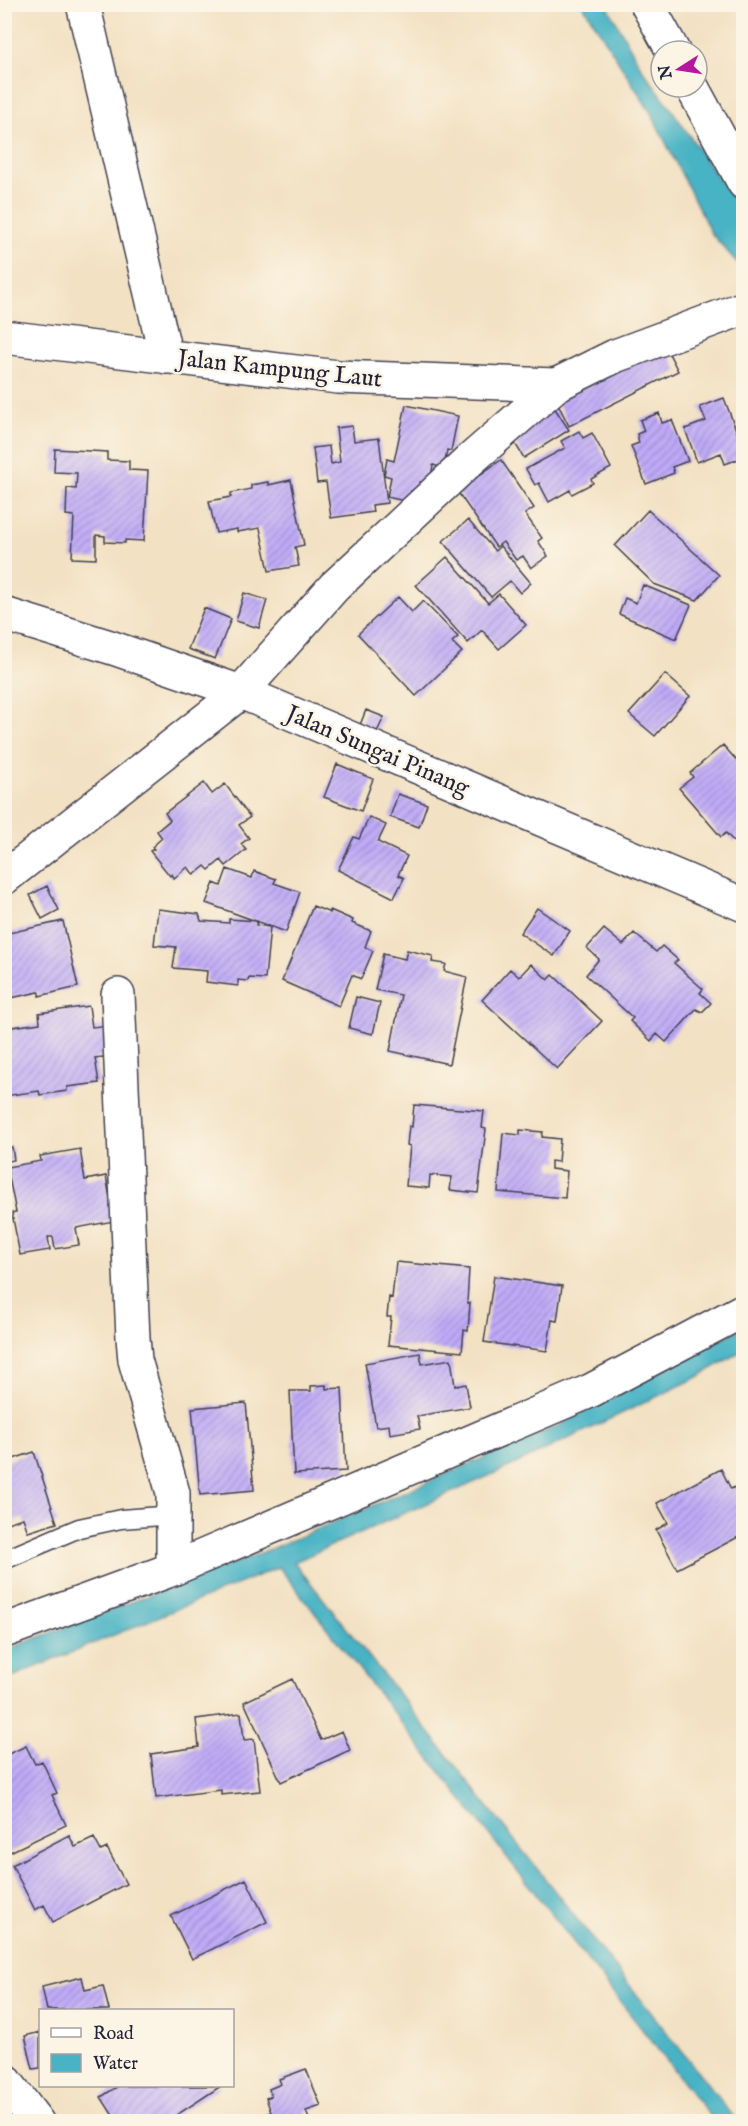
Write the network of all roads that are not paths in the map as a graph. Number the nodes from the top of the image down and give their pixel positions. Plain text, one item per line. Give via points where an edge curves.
1 (83, 4) edge
2 (647, 4) edge
3 (666, 39) edge
4 (698, 99) edge
5 (744, 183) edge
6 (744, 308) edge
7 (4, 338) edge
8 (166, 357) junction
9 (556, 385) junction
10 (4, 614) edge
11 (241, 692) junction
12 (4, 878) edge
13 (744, 905) edge
14 (118, 996) dead end
15 (744, 1310) edge
16 (174, 1515) junction
17 (4, 1560) edge
18 (173, 1569) junction
19 (4, 1631) edge
20 (4, 2079) edge
21 (37, 2121) edge

1 - 8 street
2 - 3 street
4 - 5 street
6 - 9 street via 615,356
7 - 8 street, Jalan Kampung Laut
8 - 9 street, Jalan Kampung Laut via 338,377
9 - 11 street via 334,587
10 - 11 street, Jalan Sungai Pinang
11 - 12 street
11 - 13 street, Jalan Sungai Pinang
14 - 16 street via 132,1338 173,1493
15 - 18 street via 590,1391
16 - 17 lane via 122,1519 79,1528
16 - 18 street
18 - 19 street
20 - 21 street

